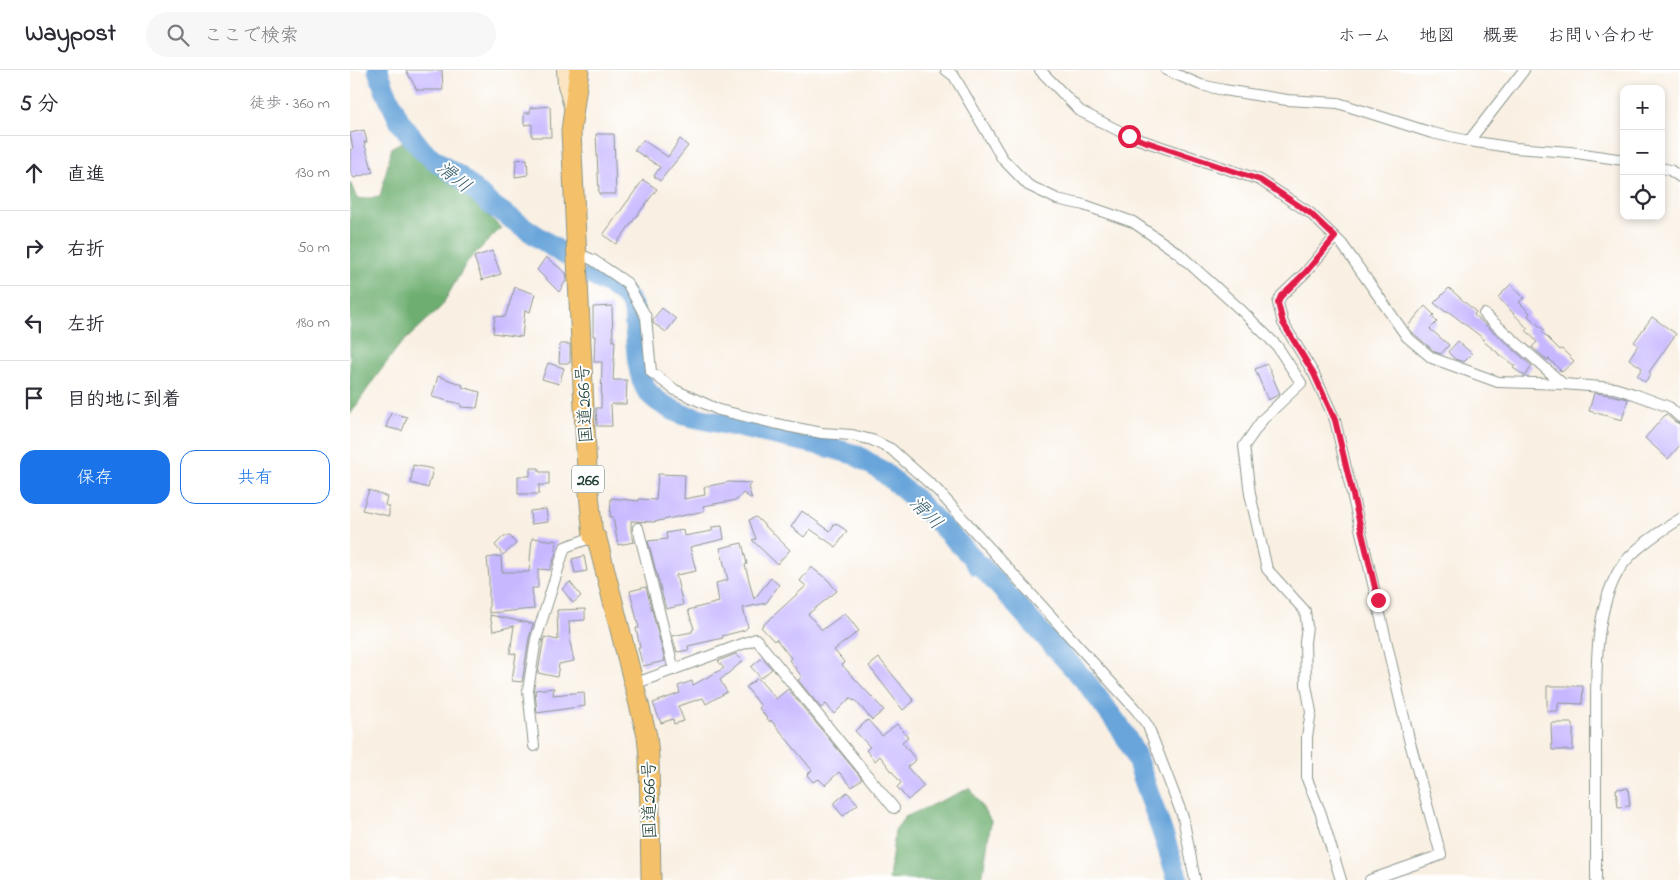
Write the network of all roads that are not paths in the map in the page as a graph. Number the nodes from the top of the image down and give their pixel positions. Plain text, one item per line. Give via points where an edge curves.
1 (564, 70) edge
2 (579, 70) edge
3 (946, 70) edge
4 (1040, 70) edge
5 (1166, 70) edge
6 (1524, 70) edge
7 (573, 112) junction
8 (1469, 141) junction
9 (1620, 159) edge
10 (1665, 169) edge
11 (1680, 177) edge
12 (1335, 237) junction
13 (577, 253) junction
14 (1484, 314) dead end
15 (1563, 384) junction
16 (1680, 417) edge
17 (1680, 519) edge
18 (638, 528) dead end
19 (593, 537) junction
20 (674, 670) junction
21 (634, 684) junction
22 (534, 746) dead end
23 (894, 808) dead end
24 (651, 880) edge
25 (1195, 880) edge
26 (1341, 880) edge
27 (1370, 880) edge
28 (1596, 880) edge

1 - 7 street
2 - 7 highway, 国道266号 / 266
3 - 26 street via 954,76 1002,158 1028,184 1057,199 1133,222 1170,247 1242,310 1277,346 1301,383 1263,419 1244,446 1250,494 1266,569 1305,611 1306,685 1311,712 1307,737 1308,779
4 - 12 street via 1080,111 1129,136 1260,180 1310,213
5 - 8 street via 1201,85 1287,100 1338,104
6 - 8 street
7 - 13 highway, 国道266号 / 266 via 571,131
8 - 9 street
10 - 11 street
12 - 15 street via 1407,337 1432,358 1498,382
12 - 27 street via 1278,303 1283,323 1314,374 1335,420 1409,739 1441,855
13 - 19 highway, 国道266号 / 266
13 - 25 street via 627,283 646,317 650,372 675,390 719,410 746,417 872,440 891,449 937,490 1138,711 1148,726 1183,817
14 - 15 street
15 - 16 street via 1614,388 1669,407
17 - 28 street via 1647,541 1621,567 1610,587 1602,615 1597,660
18 - 20 street
19 - 21 highway, 国道266号 / 266 via 597,539
19 - 22 street via 565,548 536,639 528,690
20 - 21 street
20 - 23 street via 756,639
21 - 24 highway, 国道266号 / 266 via 649,756

